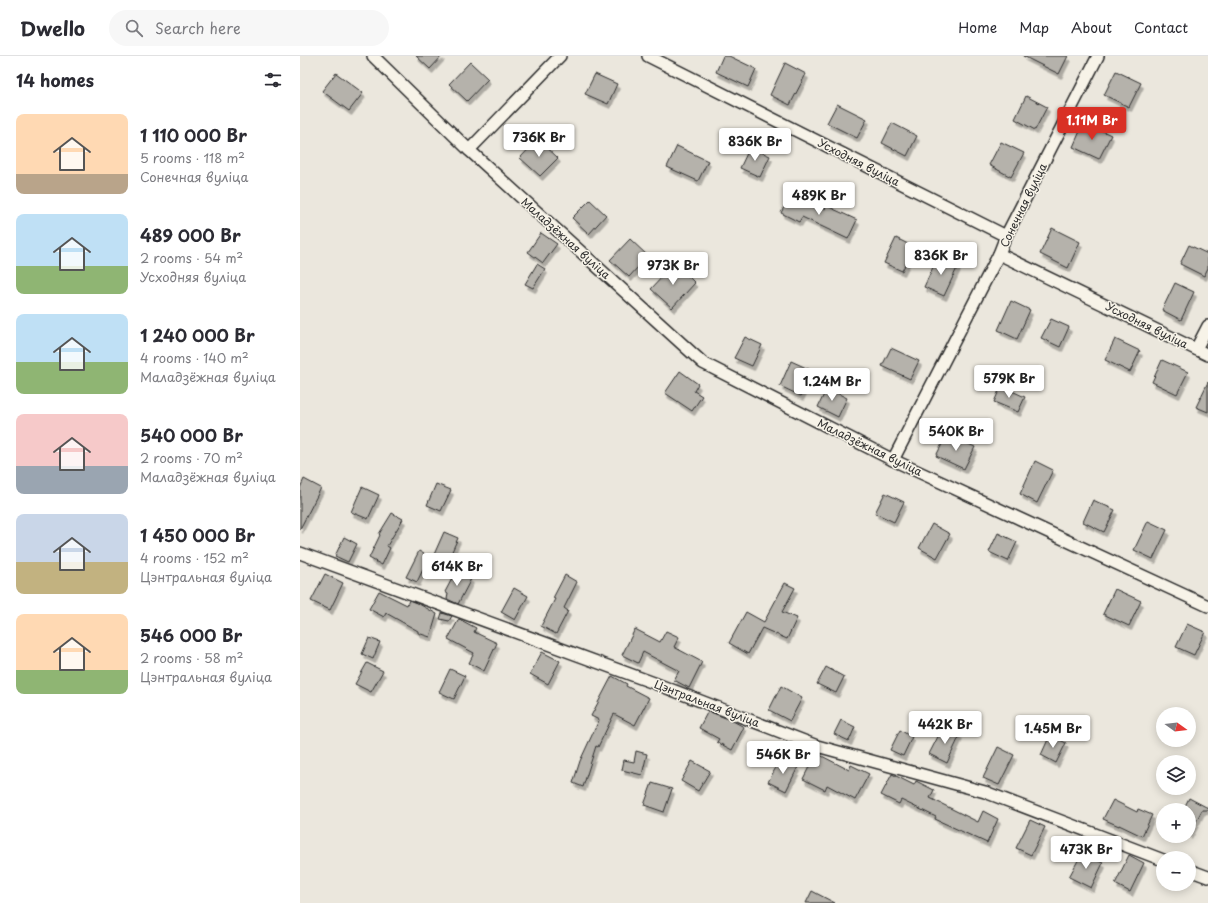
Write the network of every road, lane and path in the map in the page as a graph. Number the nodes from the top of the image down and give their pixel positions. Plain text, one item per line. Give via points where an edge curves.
1 (373, 56) edge
2 (560, 56) edge
3 (648, 56) edge
4 (1098, 56) edge
5 (469, 150) junction
6 (1006, 236) junction
7 (999, 254) junction
8 (1208, 326) edge
9 (1196, 349) junction
10 (1208, 355) edge
11 (893, 460) junction
12 (300, 553) edge
13 (1208, 606) edge
14 (1156, 857) edge
15 (1196, 873) edge
16 (1208, 877) edge

1 - 5 street, Маладзёжная вуліца
2 - 5 street
3 - 6 street, Усходняя вуліца
4 - 6 street, Сонечная вуліца
5 - 11 street, Маладзёжная вуліца via 703,363
6 - 7 street, Сонечная вуліца
7 - 9 street, Усходняя вуліца
7 - 11 street, Сонечная вуліца
8 - 9 street
9 - 10 street, Усходняя вуліца
11 - 13 street, Маладзёжная вуліца
12 - 14 street, Цэнтральная вуліца via 654,683 817,746 985,792
15 - 16 street

